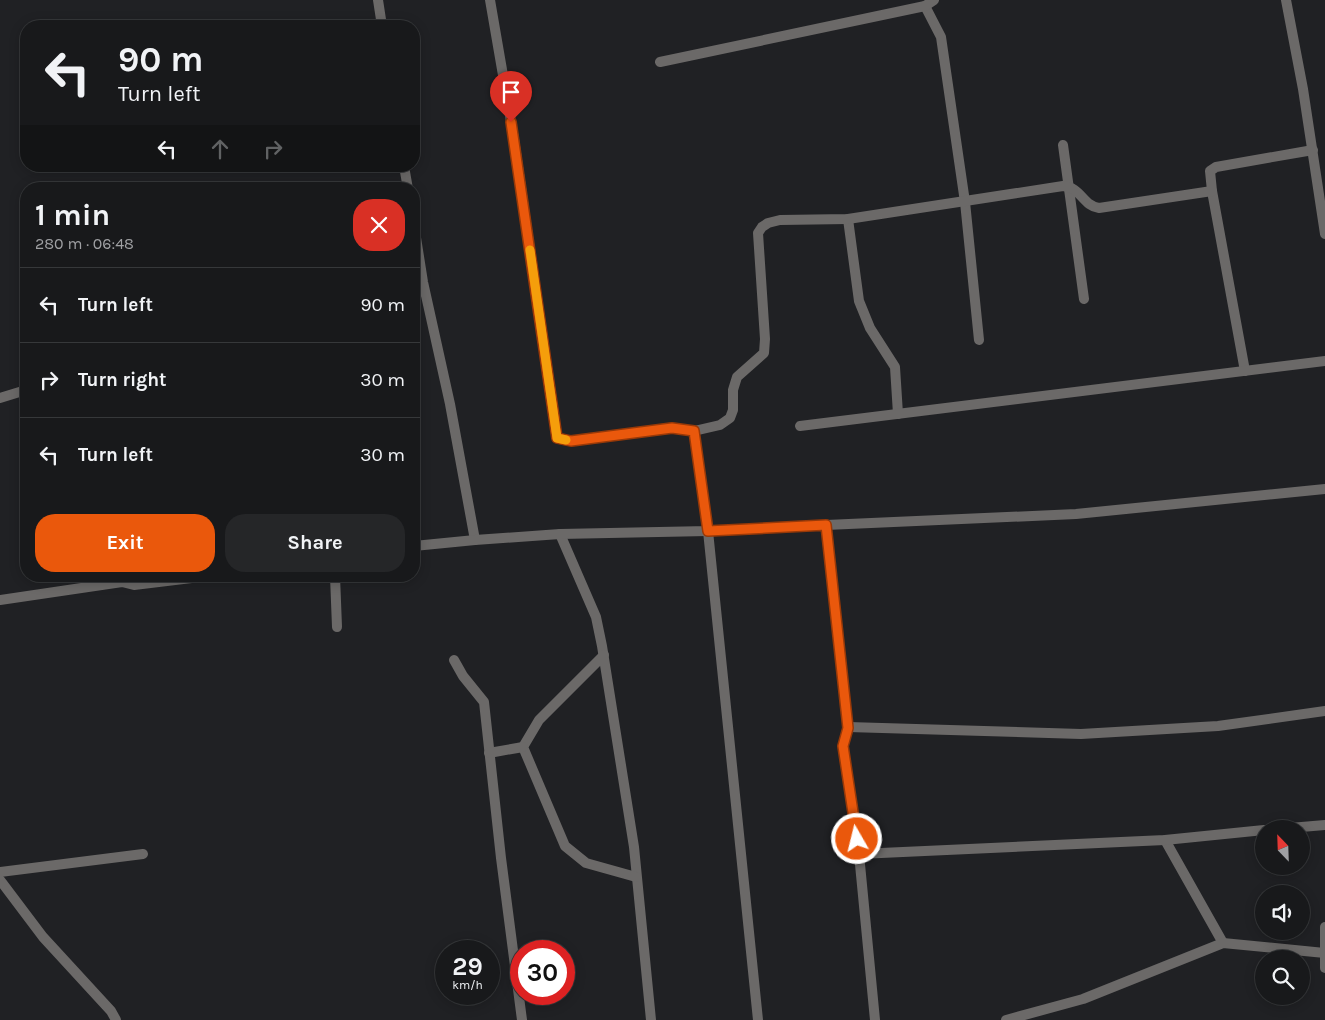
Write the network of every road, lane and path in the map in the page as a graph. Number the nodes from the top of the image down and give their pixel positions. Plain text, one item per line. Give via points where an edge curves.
1 (378, 0) edge
2 (490, 0) edge
3 (1286, 0) edge
4 (930, 3) edge
5 (381, 20) edge
6 (660, 62) dead end
7 (1063, 145) dead end
8 (1313, 150) junction
9 (1069, 186) junction
10 (1322, 188) edge
11 (1212, 192) junction
12 (965, 202) junction
13 (848, 219) junction
14 (1325, 234) edge
15 (420, 291) edge
16 (1084, 299) dead end
17 (979, 340) dead end
18 (1325, 361) edge
19 (1244, 371) junction
20 (20, 392) edge
21 (0, 398) edge
22 (898, 414) junction
23 (800, 426) dead end
24 (694, 431) junction
25 (1325, 489) edge
26 (826, 525) junction
27 (708, 531) junction
28 (560, 534) junction
29 (475, 540) junction
30 (420, 545) edge
31 (104, 582) edge
32 (127, 582) edge
33 (164, 582) edge
34 (335, 582) edge
35 (0, 600) edge
36 (337, 627) dead end
37 (604, 655) junction
38 (454, 660) dead end
39 (1325, 711) edge
40 (848, 728) junction
41 (523, 747) junction
42 (489, 753) junction
43 (1325, 825) edge
44 (1310, 826) edge
45 (1255, 831) edge
46 (1165, 840) junction
47 (143, 854) dead end
48 (859, 854) junction
49 (0, 872) edge
50 (636, 877) junction
51 (0, 880) edge
52 (1325, 927) edge
53 (1223, 943) junction
54 (1325, 953) edge
55 (1325, 968) edge
56 (116, 1020) edge
57 (522, 1020) edge
58 (651, 1020) edge
59 (758, 1020) edge
60 (875, 1020) edge
61 (1006, 1020) edge

1 - 5 street
2 - 24 street via 514,139 557,438 571,441 672,428
3 - 8 street
4 - 6 street
4 - 12 street via 941,37
7 - 9 street
8 - 10 street
8 - 11 street via 1216,167 1210,172
9 - 11 street via 1079,192 1089,205 1099,208
9 - 12 street
9 - 16 street
10 - 14 street
11 - 19 street
12 - 13 street
12 - 17 street
13 - 22 street via 859,301 870,328 895,367
13 - 24 street via 780,220 762,227 758,233 764,353 737,377 730,418 720,425
15 - 29 street via 450,404
18 - 19 street
19 - 22 street
20 - 21 street
22 - 23 street
24 - 27 street
25 - 26 street via 1076,514
26 - 27 street
26 - 40 street
27 - 28 street
27 - 59 street
28 - 29 street
28 - 37 street via 596,617
29 - 30 street
31 - 35 street
32 - 33 street via 134,586
34 - 36 street
37 - 41 street via 539,720
37 - 50 street
38 - 42 street via 484,702
39 - 40 street via 1218,726 1081,734
40 - 48 street via 843,746
41 - 42 street
41 - 50 street via 565,846 586,863
42 - 57 street
43 - 44 street
45 - 46 street
46 - 48 street
46 - 53 street
47 - 49 street
48 - 60 street
50 - 58 street
51 - 56 street via 43,937
52 - 54 street
53 - 54 street
53 - 61 street via 1083,999
54 - 55 street

